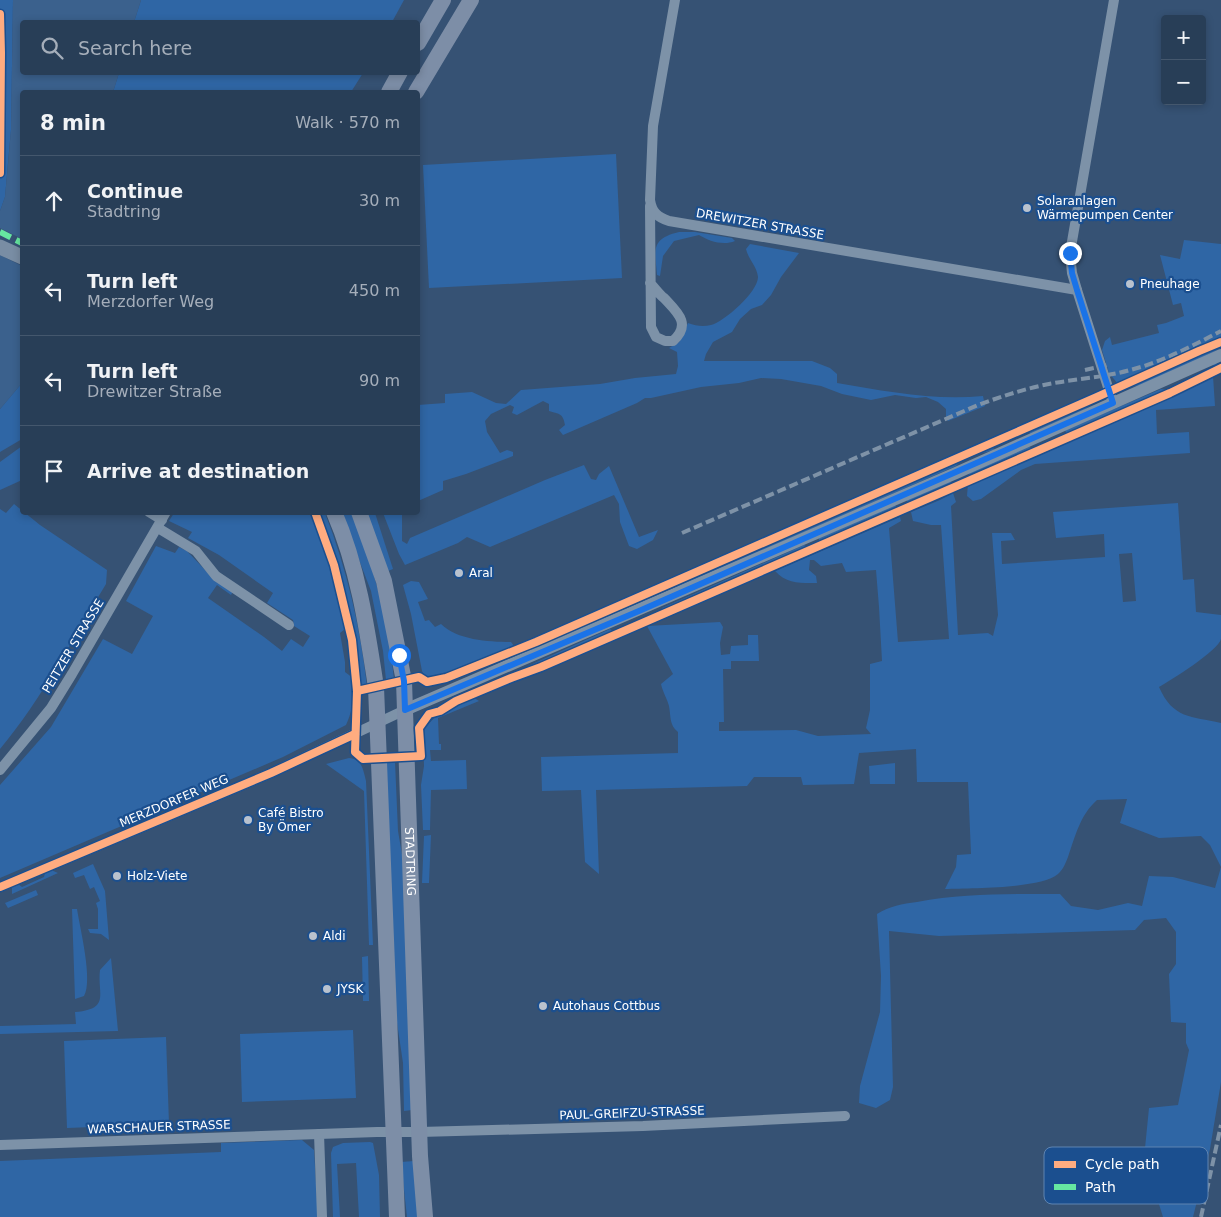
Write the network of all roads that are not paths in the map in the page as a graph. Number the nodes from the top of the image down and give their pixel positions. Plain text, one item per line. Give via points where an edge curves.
1 (443, 0) edge
2 (471, 0) edge
3 (675, 0) edge
4 (1114, 0) edge
5 (420, 40) edge
6 (398, 75) edge
7 (389, 90) edge
8 (417, 90) edge
9 (650, 200) junction
10 (0, 247) edge
11 (20, 256) edge
12 (650, 283) junction
13 (1077, 290) junction
14 (1221, 355) edge
15 (1113, 403) junction
16 (335, 515) edge
17 (360, 515) edge
18 (162, 520) edge
19 (289, 624) dead end
20 (405, 710) junction
21 (377, 723) junction
22 (0, 770) edge
23 (0, 887) edge
24 (845, 1116) dead end
25 (393, 1132) junction
26 (420, 1132) junction
27 (319, 1134) junction
28 (0, 1145) edge
29 (322, 1217) edge
30 (397, 1217) edge
31 (425, 1217) edge

1 - 5 main road
2 - 8 main road
3 - 9 street via 653,126
4 - 13 street via 1070,253
6 - 7 main road
9 - 12 street
9 - 13 street, DREWITZER STRASSE via 657,215 669,221
10 - 11 main road
12 - 12 street via 651,328 656,337 673,341 680,334 681,318
13 - 15 street
14 - 15 street, MERZDORFER WEG
15 - 20 street, MERZDORFER WEG
16 - 21 main road via 362,604 376,687
17 - 20 main road, STADTRING via 384,581 404,681
18 - 19 street via 216,576
18 - 22 street, PEITZER STRASSE via 51,708
20 - 21 street, MERZDORFER WEG
20 - 26 main road, STADTRING
21 - 23 street, MERZDORFER WEG via 271,773
21 - 25 main road
24 - 26 street, PAUL-GREIFZU-STRASSE
25 - 26 street, PAUL-GREIFZU-STRASSE
25 - 27 street, WARSCHAUER STRASSE
25 - 30 main road
26 - 31 main road, STADTRING
27 - 28 street, WARSCHAUER STRASSE
27 - 29 street

